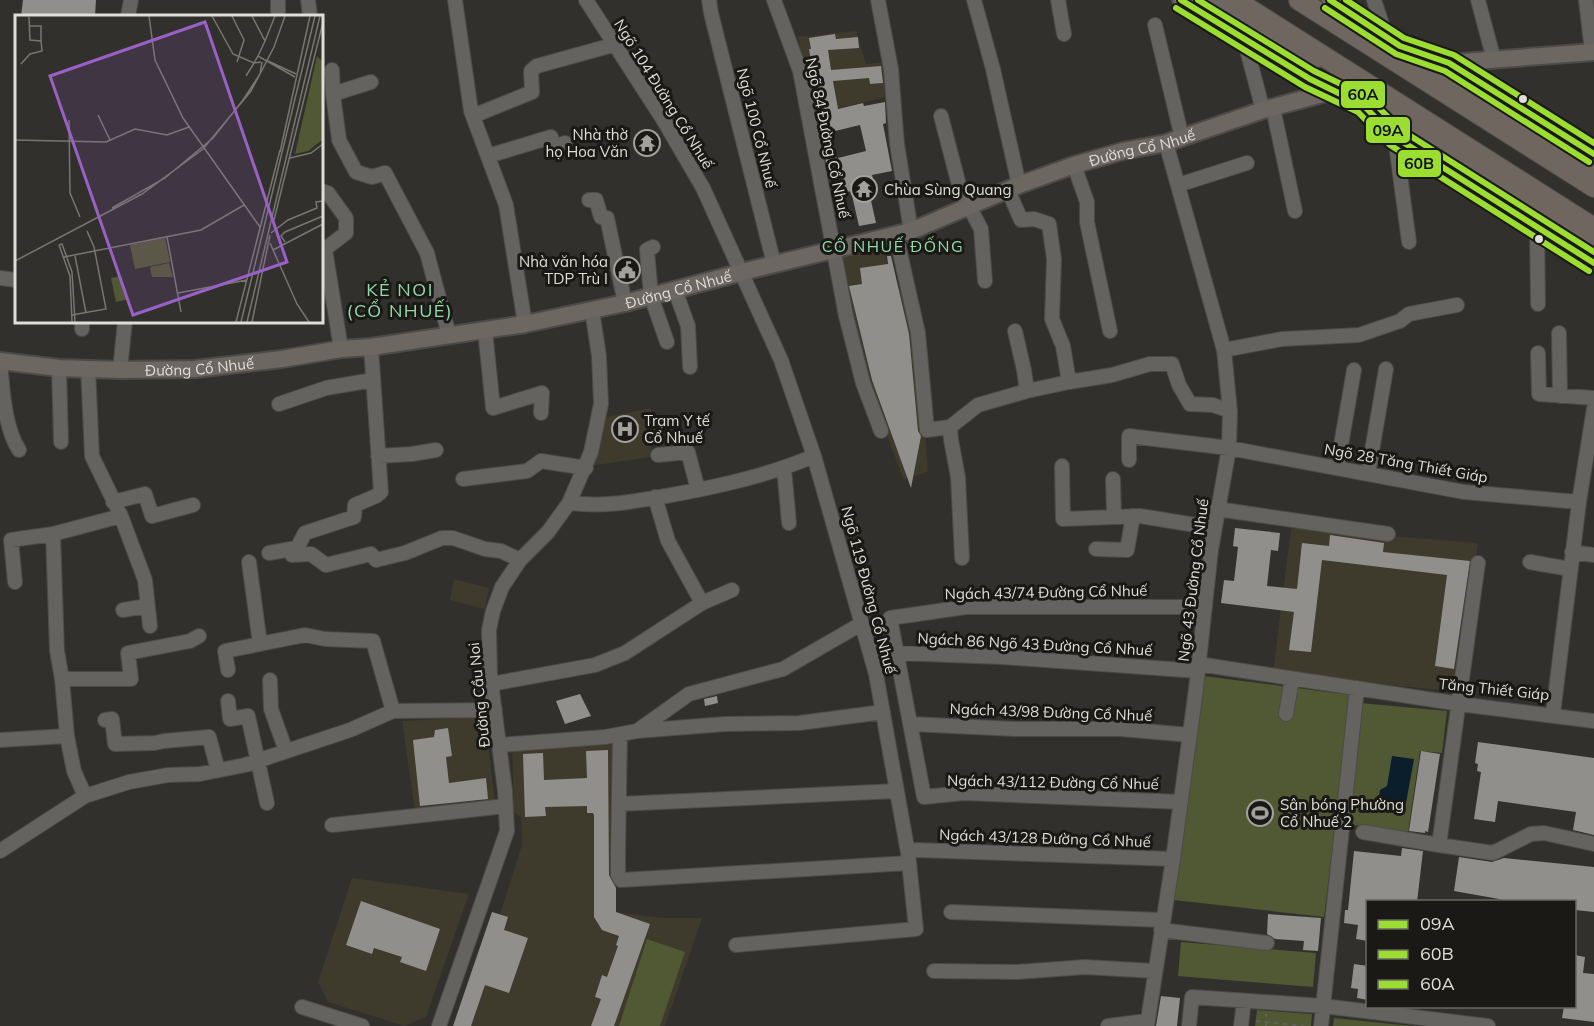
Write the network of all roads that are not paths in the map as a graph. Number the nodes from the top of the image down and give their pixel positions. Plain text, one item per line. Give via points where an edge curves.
1 (131, 0) edge
2 (308, 0) edge
3 (455, 0) edge
4 (586, 0) edge
5 (710, 0) edge
6 (774, 0) edge
7 (878, 0) edge
8 (974, 0) edge
9 (1058, 0) edge
10 (1181, 0) edge
11 (1211, 0) edge
12 (1234, 0) edge
13 (1299, 0) edge
14 (1330, 0) edge
15 (1374, 0) edge
16 (1478, 0) edge
17 (1586, 0) edge
18 (128, 15) edge
19 (310, 15) edge
20 (1155, 26) dead end
21 (1064, 34) dead end
22 (1244, 39) junction
23 (1393, 41) junction
24 (613, 45) junction
25 (1593, 52) edge
26 (1494, 60) junction
27 (1449, 63) junction
28 (333, 70) dead end
29 (371, 82) dead end
30 (1333, 91) junction
31 (333, 94) junction
32 (1363, 105) junction
33 (1268, 109) junction
34 (473, 116) junction
35 (941, 116) dead end
36 (1395, 137) junction
37 (1174, 140) junction
38 (565, 143) dead end
39 (1594, 154) edge
40 (488, 156) junction
41 (1247, 163) dead end
42 (1074, 165) junction
43 (1594, 168) edge
44 (1594, 182) edge
45 (1178, 185) junction
46 (1014, 187) junction
47 (1594, 187) edge
48 (322, 191) edge
49 (589, 200) dead end
50 (969, 207) junction
51 (1295, 212) dead end
52 (1538, 226) junction
53 (1594, 228) edge
54 (904, 233) junction
55 (1594, 238) edge
56 (1409, 242) dead end
57 (1594, 245) edge
58 (323, 247) edge
59 (653, 248) dead end
60 (835, 250) junction
61 (1594, 263) edge
62 (774, 264) junction
63 (741, 273) junction
64 (0, 278) edge
65 (15, 280) edge
66 (985, 281) dead end
67 (325, 283) edge
68 (675, 290) junction
69 (651, 296) junction
70 (625, 303) junction
71 (1538, 304) dead end
72 (1457, 305) dead end
73 (592, 310) junction
74 (125, 322) edge
75 (525, 324) junction
76 (485, 330) junction
77 (1015, 331) dead end
78 (1110, 331) dead end
79 (1559, 333) dead end
80 (449, 335) junction
81 (667, 342) dead end
82 (371, 347) junction
83 (341, 349) junction
84 (1224, 350) junction
85 (1538, 352) dead end
86 (0, 362) edge
87 (690, 366) dead end
88 (59, 368) junction
89 (88, 368) junction
90 (1386, 369) dead end
91 (120, 370) junction
92 (1354, 370) dead end
93 (373, 380) junction
94 (1069, 382) junction
95 (1026, 392) junction
96 (1560, 396) junction
97 (1594, 398) edge
98 (279, 404) dead end
99 (1594, 408) edge
100 (1230, 411) junction
101 (542, 413) dead end
102 (951, 427) junction
103 (881, 431) dead end
104 (62, 442) dead end
105 (1230, 448) junction
106 (19, 450) dead end
107 (436, 450) dead end
108 (658, 455) dead end
109 (378, 456) junction
110 (814, 456) junction
111 (1129, 460) dead end
112 (1062, 466) dead end
113 (586, 468) junction
114 (784, 468) junction
115 (1337, 468) junction
116 (1368, 474) junction
117 (463, 479) dead end
118 (1113, 479) dead end
119 (698, 490) junction
120 (656, 497) junction
121 (113, 502) junction
122 (1579, 502) junction
123 (569, 503) junction
124 (193, 505) dead end
125 (1217, 510) junction
126 (121, 516) junction
127 (1133, 516) junction
128 (1114, 517) junction
129 (789, 523) dead end
130 (1214, 528) junction
131 (53, 534) junction
132 (1388, 534) dead end
133 (1096, 549) dead end
134 (289, 550) junction
135 (1572, 552) junction
136 (269, 553) dead end
137 (1594, 555) edge
138 (962, 558) dead end
139 (520, 560) junction
140 (249, 562) dead end
141 (1478, 562) dead end
142 (1530, 562) dead end
143 (1570, 569) junction
144 (15, 582) dead end
145 (732, 590) dead end
146 (702, 603) junction
147 (147, 606) junction
148 (1204, 607) junction
149 (123, 610) dead end
150 (861, 624) junction
151 (150, 626) dead end
152 (199, 636) dead end
153 (260, 644) junction
154 (870, 652) junction
155 (896, 652) junction
156 (1198, 667) junction
157 (228, 670) dead end
158 (62, 679) junction
159 (1292, 679) junction
160 (270, 680) dead end
161 (491, 684) junction
162 (1357, 688) junction
163 (228, 701) dead end
164 (1460, 704) junction
165 (495, 710) junction
166 (393, 711) junction
167 (1286, 714) dead end
168 (1553, 714) junction
169 (887, 719) junction
170 (105, 720) dead end
171 (1594, 721) edge
172 (911, 724) junction
173 (637, 731) junction
174 (620, 735) junction
175 (1190, 735) junction
176 (67, 736) junction
177 (0, 740) edge
178 (500, 745) junction
179 (286, 752) junction
180 (258, 761) junction
181 (218, 770) junction
182 (897, 791) junction
183 (85, 796) junction
184 (1181, 802) junction
185 (267, 803) dead end
186 (619, 804) junction
187 (506, 806) junction
188 (332, 825) dead end
189 (1364, 832) dead end
190 (1594, 844) edge
191 (1439, 845) junction
192 (916, 850) dead end
193 (0, 851) edge
194 (1173, 859) junction
195 (909, 863) junction
196 (951, 912) dead end
197 (1161, 925) junction
198 (1267, 943) dead end
199 (736, 945) dead end
200 (934, 971) dead end
201 (1155, 971) junction
202 (1323, 1006) junction
203 (302, 1007) dead end
204 (1243, 1009) dead end
205 (1147, 1024) edge
206 (362, 1026) edge
207 (439, 1026) edge
208 (1108, 1026) edge
209 (1189, 1026) edge
210 (1241, 1026) edge
211 (1321, 1026) edge
212 (1488, 1026) edge

1 - 18 street
2 - 19 street
3 - 34 street
4 - 24 street, Ngõ 104 Đường Cổ Nhuế
5 - 62 street, Ngõ 100 Cổ Nhuế
6 - 60 street, Ngõ 84 Đường Cổ Nhuế via 800,71
7 - 54 street via 891,69
8 - 46 street via 993,69
9 - 21 street
10 - 22 main road
11 - 55 main road
12 - 53 highway
13 - 47 highway
14 - 23 main road
15 - 23 street
16 - 26 street
17 - 25 street
20 - 37 street, Ngõ 43 Đường Cổ Nhuế
22 - 30 main road
22 - 33 street
23 - 27 main road
23 - 43 highway
23 - 44 main road via 1427,76
24 - 34 street via 537,66 531,71 532,93
24 - 63 street, Ngõ 104 Đường Cổ Nhuế via 703,188
25 - 26 main road
26 - 27 main road
27 - 39 main road
28 - 31 street
29 - 31 street
30 - 32 main road
30 - 33 main road, Đường Cổ Nhuế
31 - 80 street via 339,140 356,172 372,177 385,172 427,252
32 - 36 main road
32 - 57 highway
33 - 37 main road, Đường Cổ Nhuế
33 - 51 street
34 - 40 street
35 - 50 street via 960,189
36 - 52 main road
36 - 56 street
37 - 42 main road, Đường Cổ Nhuế
37 - 45 street, Ngõ 43 Đường Cổ Nhuế
38 - 40 street via 553,147 550,137
40 - 75 street via 506,205
41 - 45 street
42 - 46 main road, Đường Cổ Nhuế
42 - 78 street via 1087,202 1087,222
45 - 84 street, Ngõ 43 Đường Cổ Nhuế
46 - 50 main road, Đường Cổ Nhuế
46 - 94 street via 1021,220 1049,224 1054,259 1052,319 1063,346
48 - 58 street via 328,193 346,218 346,233
49 - 70 street via 596,200 601,217 607,218
50 - 54 main road, Đường Cổ Nhuế
50 - 66 street via 981,229
52 - 61 main road
52 - 71 street
54 - 60 main road, Đường Cổ Nhuế
54 - 102 street via 927,430
58 - 67 street
59 - 69 street via 647,250
60 - 62 main road, Đường Cổ Nhuế
60 - 103 street, Ngõ 84 Đường Cổ Nhuế via 863,383
62 - 63 main road, Đường Cổ Nhuế
63 - 68 main road, Đường Cổ Nhuế
63 - 110 street, Ngõ 119 Đường Cổ Nhuế via 781,360
64 - 65 street
67 - 83 street
68 - 69 main road, Đường Cổ Nhuế
68 - 87 street via 688,326
69 - 70 main road, Đường Cổ Nhuế
69 - 81 street
70 - 73 main road, Đường Cổ Nhuế
72 - 84 street via 1409,314 1359,335 1282,339
73 - 75 main road, Đường Cổ Nhuế
73 - 113 street, Đường Cầu Noi via 601,404
74 - 91 street
75 - 76 main road, Đường Cổ Nhuế
76 - 80 main road, Đường Cổ Nhuế
76 - 101 street via 493,408 542,393
77 - 95 street
79 - 96 street
80 - 82 main road, Đường Cổ Nhuế
82 - 83 main road, Đường Cổ Nhuế
82 - 93 street
83 - 91 main road, Đường Cổ Nhuế via 195,369
84 - 100 street, Ngõ 43 Đường Cổ Nhuế
85 - 96 street via 1539,394
86 - 88 main road, Đường Cổ Nhuế
86 - 106 street via 13,440
88 - 89 main road, Đường Cổ Nhuế
88 - 104 street
89 - 91 main road, Đường Cổ Nhuế
89 - 121 street via 92,456
90 - 116 street
92 - 115 street
93 - 98 street via 326,388
93 - 109 street
94 - 95 street
94 - 100 street via 1150,364 1172,364 1190,404
95 - 102 street via 978,405
96 - 97 street
99 - 122 street, Tăng Thiết Giáp
100 - 105 street, Ngõ 43 Đường Cổ Nhuế
102 - 138 street
105 - 111 street, Ngõ 28 Tăng Thiết Giáp via 1129,436
105 - 115 street, Ngõ 28 Tăng Thiết Giáp
105 - 125 street, Ngõ 43 Đường Cổ Nhuế
107 - 109 street
108 - 119 street via 688,452
109 - 134 street via 381,492 355,505 354,517 305,533 297,548
110 - 114 street
110 - 150 street, Ngõ 119 Đường Cổ Nhuế
112 - 128 street via 1063,519
113 - 117 street via 541,461 526,471
113 - 123 street, Đường Cầu Noi
114 - 119 street
114 - 129 street
115 - 116 street, Ngõ 28 Tăng Thiết Giáp
116 - 122 street, Ngõ 28 Tăng Thiết Giáp via 1464,492
118 - 128 street
119 - 120 street
120 - 123 street via 610,505
120 - 146 street via 668,541
121 - 124 street via 145,494 152,516
121 - 126 street
122 - 135 street, Tăng Thiết Giáp
123 - 139 street, Đường Cầu Noi
125 - 130 street, Ngõ 43 Đường Cổ Nhuế
125 - 132 street
126 - 131 street
126 - 147 street via 145,580
127 - 128 street
127 - 130 street
127 - 133 street via 1127,550
130 - 148 street, Ngõ 43 Đường Cổ Nhuế
131 - 144 street via 11,540
131 - 158 street via 57,651
134 - 136 street
134 - 139 street via 292,555 311,554 326,565 370,554 376,560 442,538 453,538
135 - 137 street
135 - 143 street, Tăng Thiết Giáp
139 - 161 street, Đường Cầu Noi via 502,587 493,611 489,630
140 - 153 street
141 - 164 street
142 - 143 street
143 - 168 street, Tăng Thiết Giáp
145 - 146 street
146 - 161 street via 626,653 595,664
147 - 149 street
147 - 151 street
148 - 155 street, Ngách 43/74 Đường Cổ Nhuế via 966,607 923,612 890,618
148 - 156 street, Ngõ 43 Đường Cổ Nhuế
150 - 154 street, Ngõ 119 Đường Cổ Nhuế
150 - 173 street via 783,669 689,694
152 - 158 street via 128,653 131,679
153 - 157 street via 225,651
153 - 166 street via 305,635 373,641
154 - 155 street, Ngách 86 Ngõ 43 Đường Cổ Nhuế
154 - 169 street, Ngõ 119 Đường Cổ Nhuế
155 - 156 street, Ngách 86 Ngõ 43 Đường Cổ Nhuế
155 - 172 street
156 - 159 street, Tăng Thiết Giáp
156 - 175 street, Ngõ 43 Đường Cổ Nhuế
158 - 176 street
159 - 162 street, Tăng Thiết Giáp
159 - 167 street
160 - 179 street via 271,709
161 - 165 street, Đường Cầu Noi
162 - 164 street, Tăng Thiết Giáp
162 - 202 street
163 - 180 street via 230,719 248,716
164 - 168 street, Tăng Thiết Giáp
164 - 191 street
165 - 166 street
165 - 178 street, Đường Cầu Noi
166 - 179 street
168 - 171 street
169 - 173 street
169 - 182 street, Ngõ 119 Đường Cổ Nhuế
170 - 181 street via 112,719 115,744 209,737
172 - 175 street, Ngách 43/98 Đường Cổ Nhuế via 1121,729
172 - 184 street, Ngách 43/112 Đường Cổ Nhuế via 924,797 964,793
173 - 174 street
174 - 178 street
174 - 186 street
175 - 184 street, Ngõ 43 Đường Cổ Nhuế
176 - 177 street
176 - 183 street via 74,771
178 - 187 street, Đường Cầu Noi
179 - 180 street
180 - 181 street
180 - 185 street
181 - 183 street via 129,782
182 - 186 street
182 - 195 street, Ngõ 119 Đường Cổ Nhuế
183 - 193 street
184 - 194 street, Ngõ 43 Đường Cổ Nhuế
186 - 195 street via 621,880
187 - 188 street
187 - 207 street, Đường Cầu Noi via 507,831
189 - 191 street
190 - 191 street via 1544,833 1531,834 1493,853
192 - 194 street, Ngách 43/128 Đường Cổ Nhuế
194 - 197 street, Ngõ 43 Đường Cổ Nhuế
195 - 199 street, Ngõ 119 Đường Cổ Nhuế via 916,929
196 - 197 street
197 - 198 street
197 - 201 street, Ngõ 43 Đường Cổ Nhuế
200 - 201 street via 1017,972 1085,967
201 - 205 street, Ngõ 43 Đường Cổ Nhuế
202 - 209 street via 1192,997
202 - 211 street
202 - 212 street
203 - 206 street
204 - 210 street
205 - 208 street

